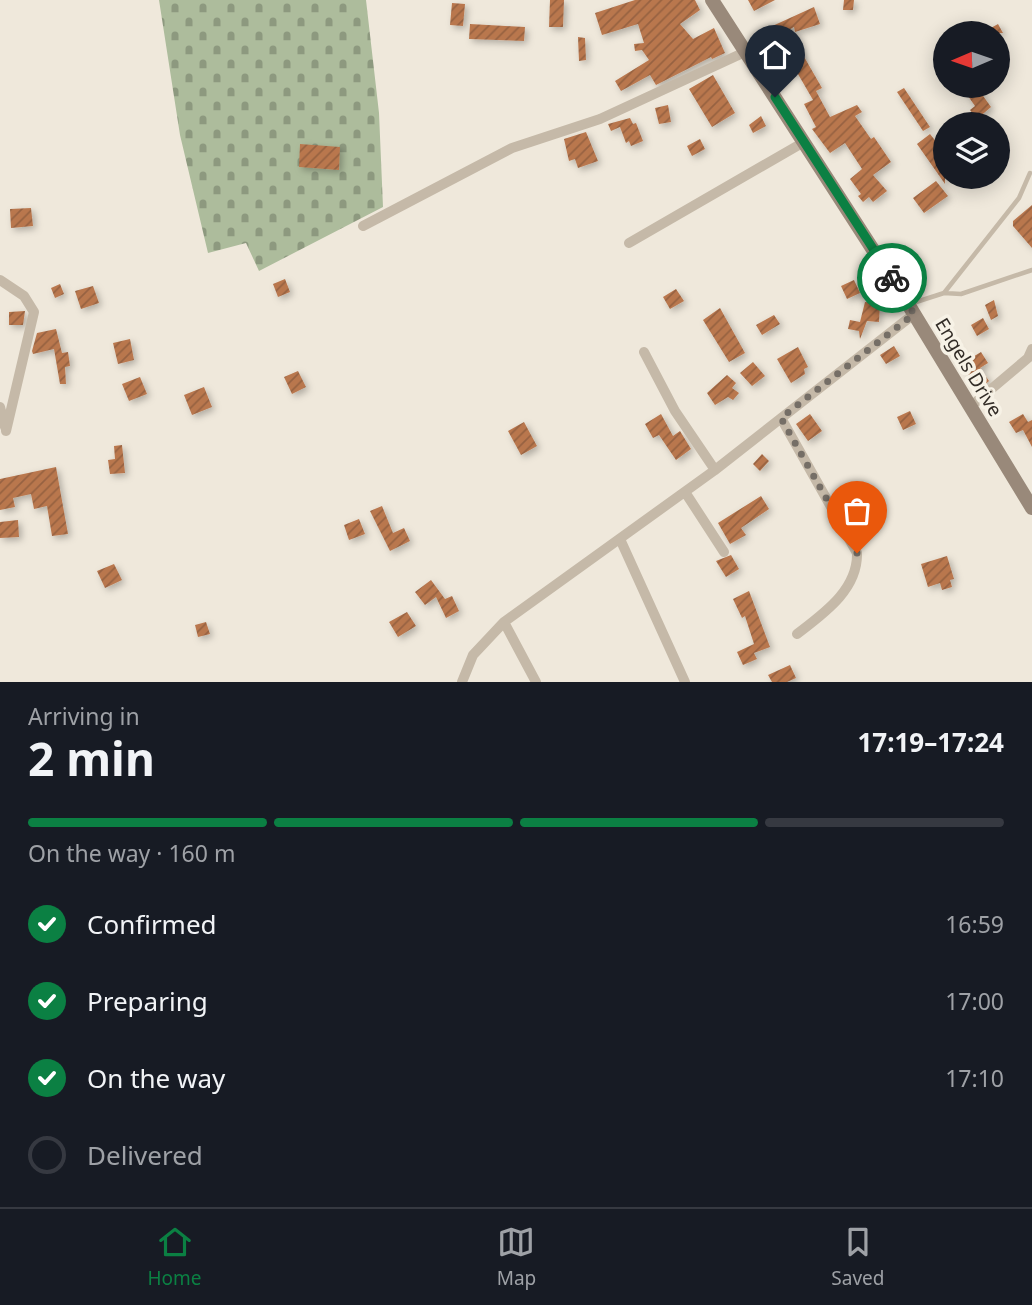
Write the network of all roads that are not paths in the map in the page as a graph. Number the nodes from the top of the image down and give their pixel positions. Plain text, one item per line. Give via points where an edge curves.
1 (712, 0) edge
2 (745, 52) junction
3 (804, 142) junction
4 (1030, 173) dead end
5 (363, 226) dead end
6 (629, 243) dead end
7 (1032, 270) edge
8 (0, 280) edge
9 (944, 293) junction
10 (911, 309) junction
11 (1032, 349) edge
12 (644, 352) dead end
13 (0, 407) edge
14 (970, 407) junction
15 (781, 418) junction
16 (715, 470) junction
17 (685, 492) junction
18 (1032, 508) edge
19 (620, 539) junction
20 (724, 552) dead end
21 (504, 622) junction
22 (797, 634) dead end
23 (462, 682) edge
24 (536, 682) edge
25 (685, 682) edge

1 - 2 street, Engels Drive
2 - 3 street, Engels Drive
2 - 5 street via 600,119 512,148
3 - 6 street
3 - 10 street, Engels Drive
4 - 9 lane via 1019,198
7 - 9 lane via 961,294
8 - 13 street via 24,296 34,312 6,430
9 - 10 lane
10 - 14 street, Engels Drive
10 - 15 street
11 - 14 street via 1028,358
12 - 16 street via 675,411
14 - 18 street, Engels Drive
15 - 16 street
15 - 22 street via 857,553 858,565 827,611
16 - 17 street
17 - 19 street
17 - 20 street
19 - 21 street
19 - 25 street
21 - 23 street via 472,655
21 - 24 street

